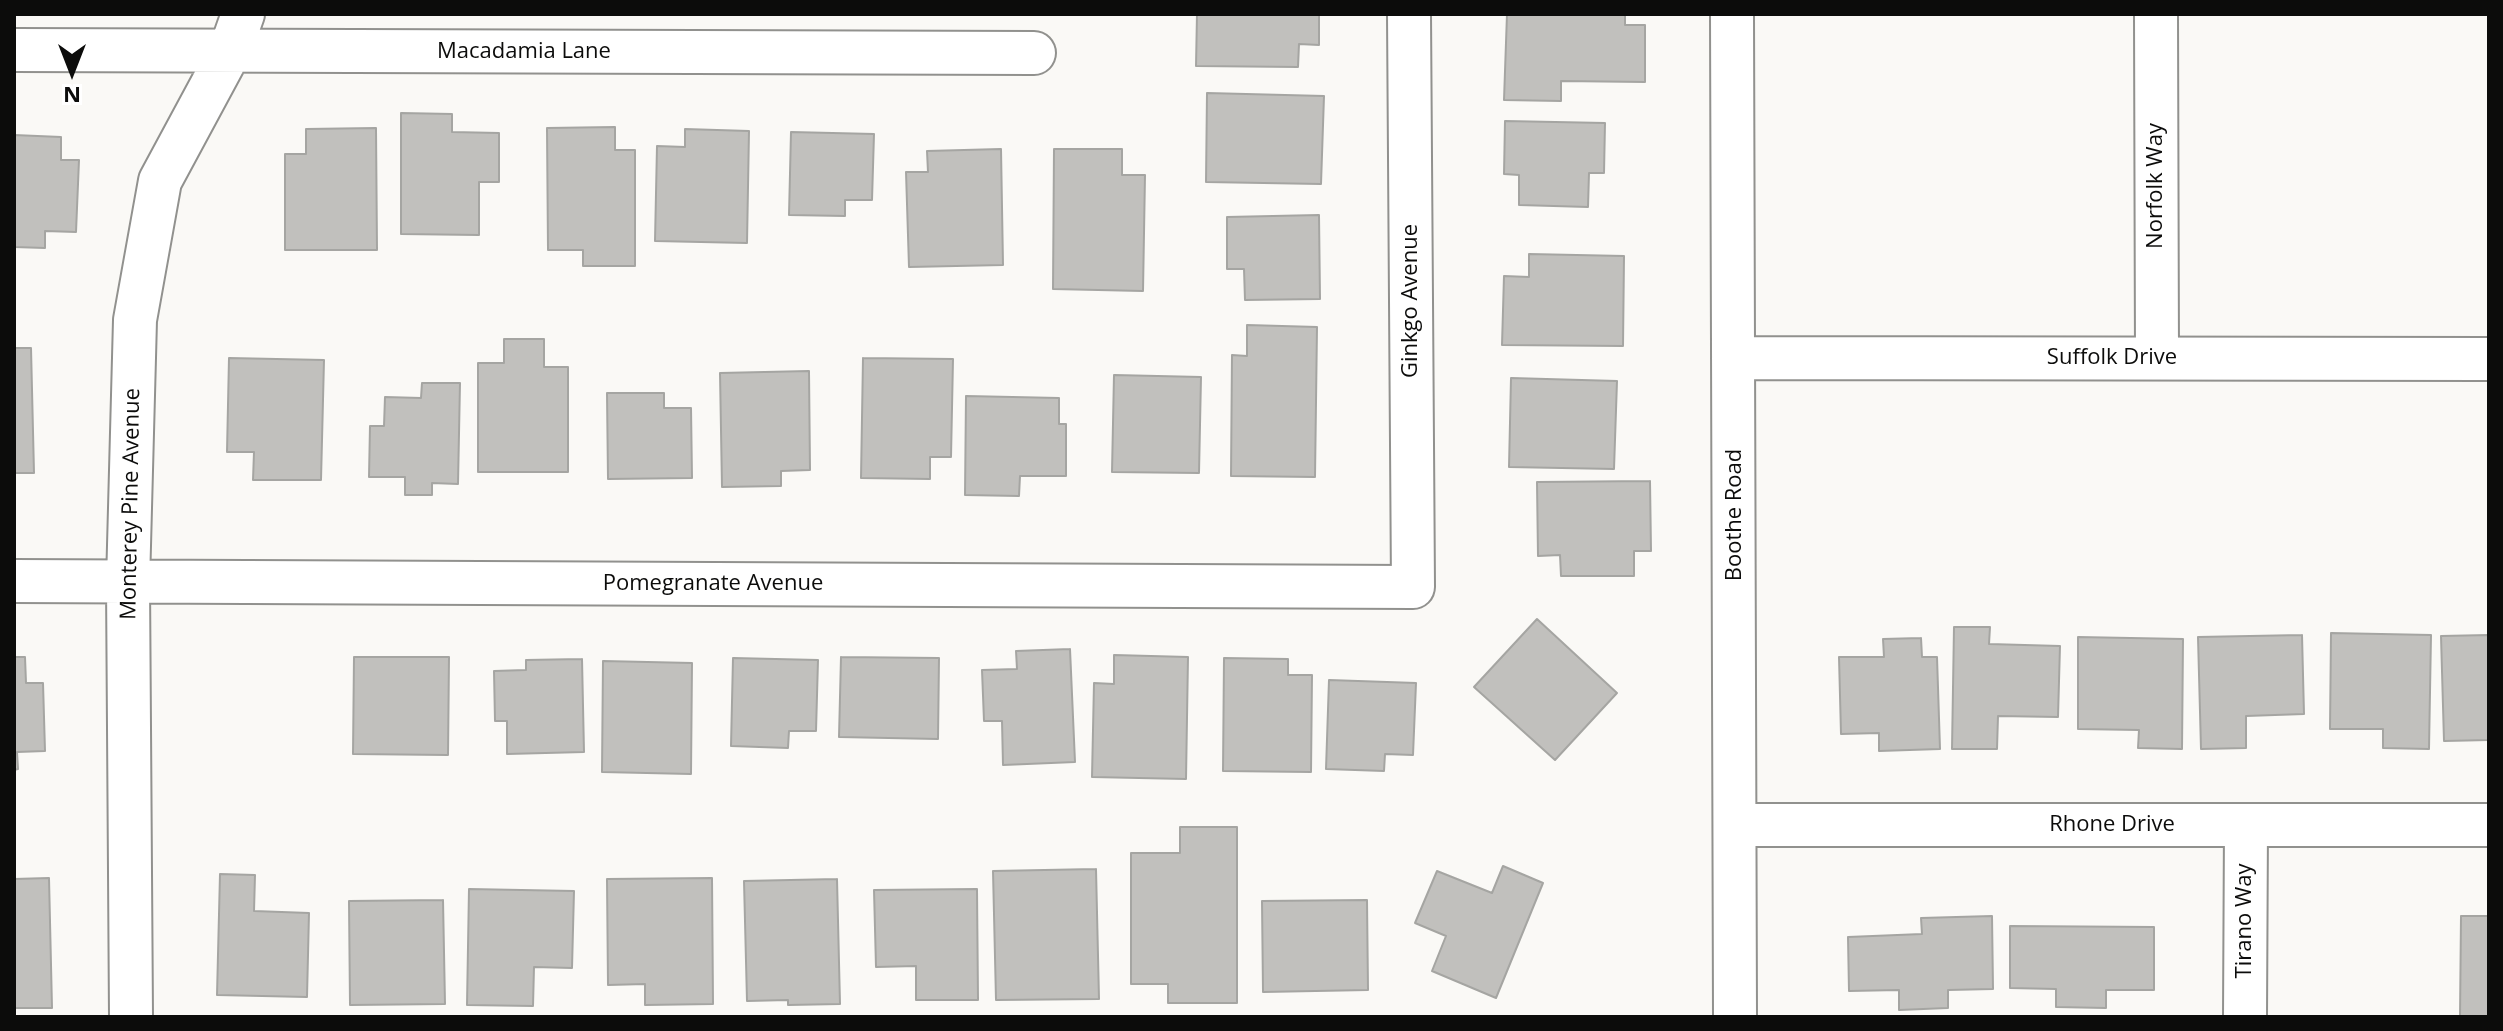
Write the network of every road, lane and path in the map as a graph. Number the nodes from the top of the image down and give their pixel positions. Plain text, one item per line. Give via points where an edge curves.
1 (1409, 14) edge
2 (1732, 14) edge
3 (2156, 14) edge
4 (237, 33) edge
5 (14, 50) edge
6 (1034, 53) dead end
7 (1735, 358) junction
8 (2157, 358) junction
9 (2489, 359) edge
10 (14, 581) edge
11 (128, 583) junction
12 (1413, 587) joint
13 (1735, 825) junction
14 (2246, 825) junction
15 (2489, 825) edge
16 (131, 1017) edge
17 (1735, 1017) edge
18 (2245, 1017) edge

1 - 12 street, Ginkgo Avenue
2 - 7 street, Boothe Road
3 - 8 street, Norfolk Way
4 - 5 street, Macadamia Lane
4 - 6 street, Macadamia Lane
4 - 11 street, Monterey Pine Avenue via 160,181 135,320
7 - 8 street, Suffolk Drive
7 - 13 street, Boothe Road
8 - 9 street, Suffolk Drive
10 - 11 street, Pomegranate Avenue
11 - 12 street, Pomegranate Avenue
11 - 16 street, Monterey Pine Avenue
13 - 14 street, Rhone Drive
13 - 17 street, Boothe Road
14 - 15 street, Rhone Drive
14 - 18 street, Tirano Way

